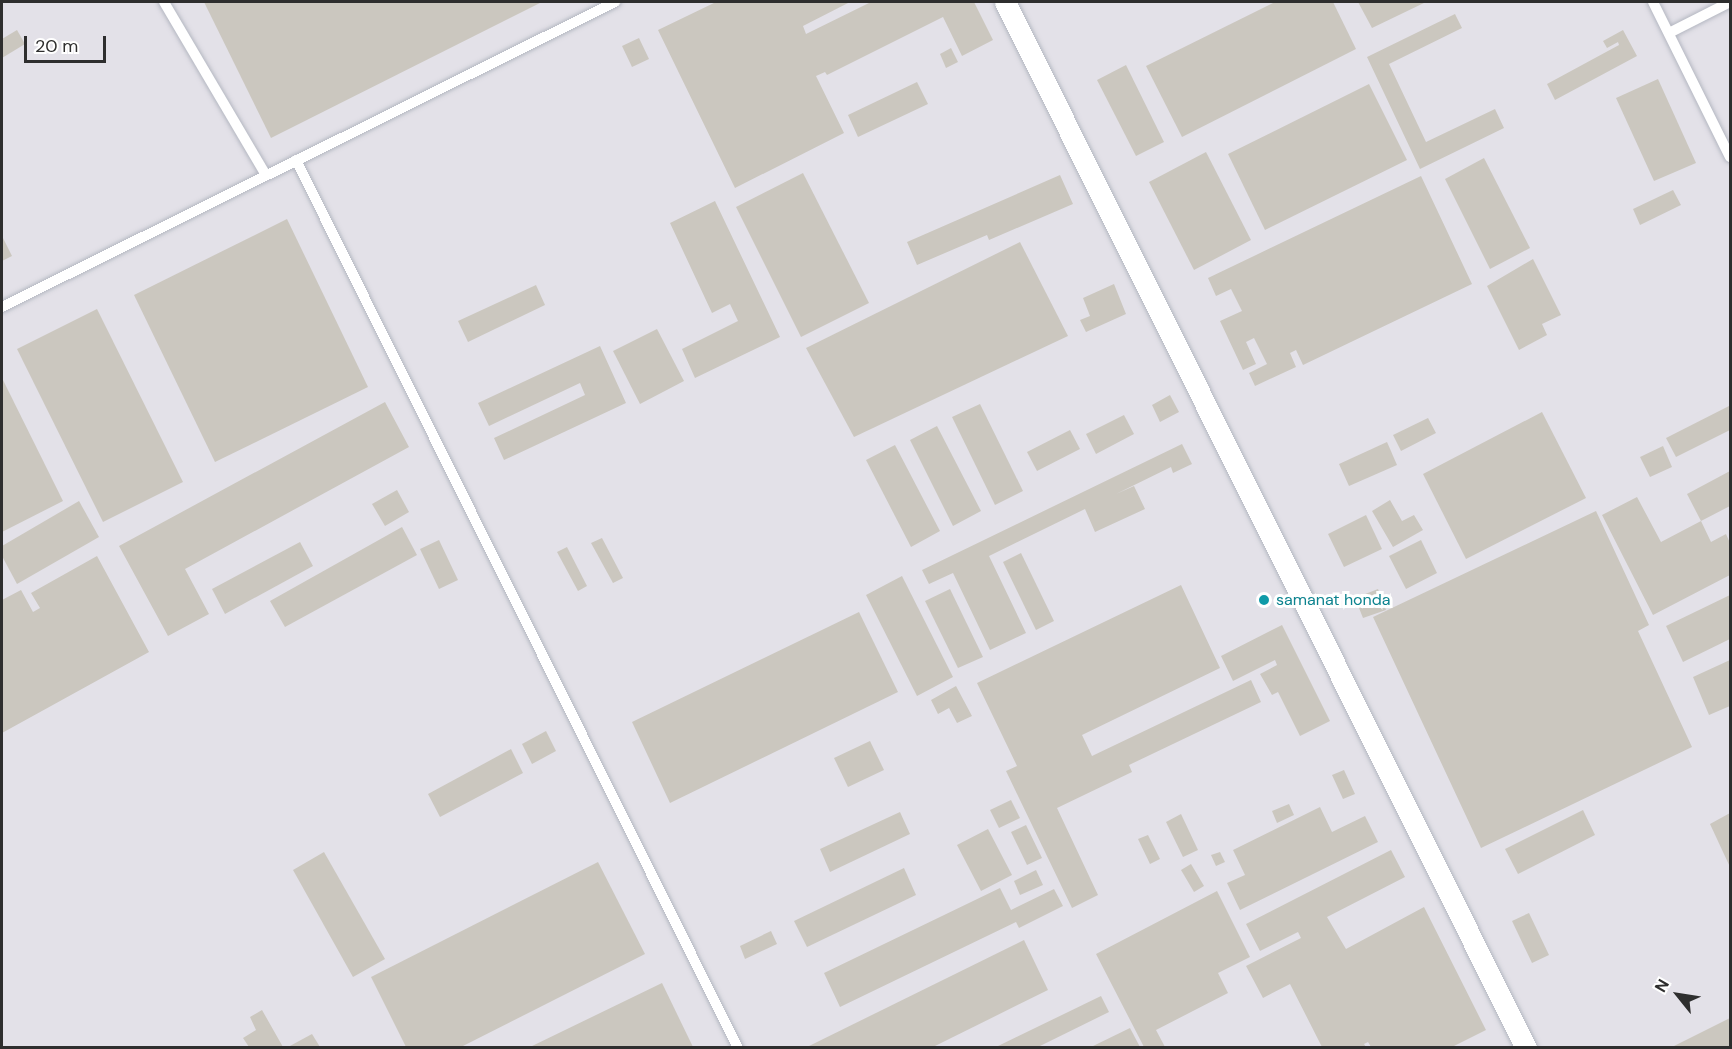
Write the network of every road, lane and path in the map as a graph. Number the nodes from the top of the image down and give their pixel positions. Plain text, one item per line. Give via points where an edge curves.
1 (164, 2) edge
2 (615, 2) edge
3 (1005, 2) edge
4 (1653, 2) edge
5 (1731, 3) edge
6 (1669, 33) junction
7 (1731, 157) edge
8 (296, 160) junction
9 (266, 175) junction
10 (2, 307) edge
11 (738, 1047) edge
12 (1526, 1047) edge

1 - 9 lane
2 - 8 lane
3 - 12 street
4 - 6 lane
5 - 6 lane
6 - 7 lane
8 - 9 lane
8 - 11 lane
9 - 10 lane

